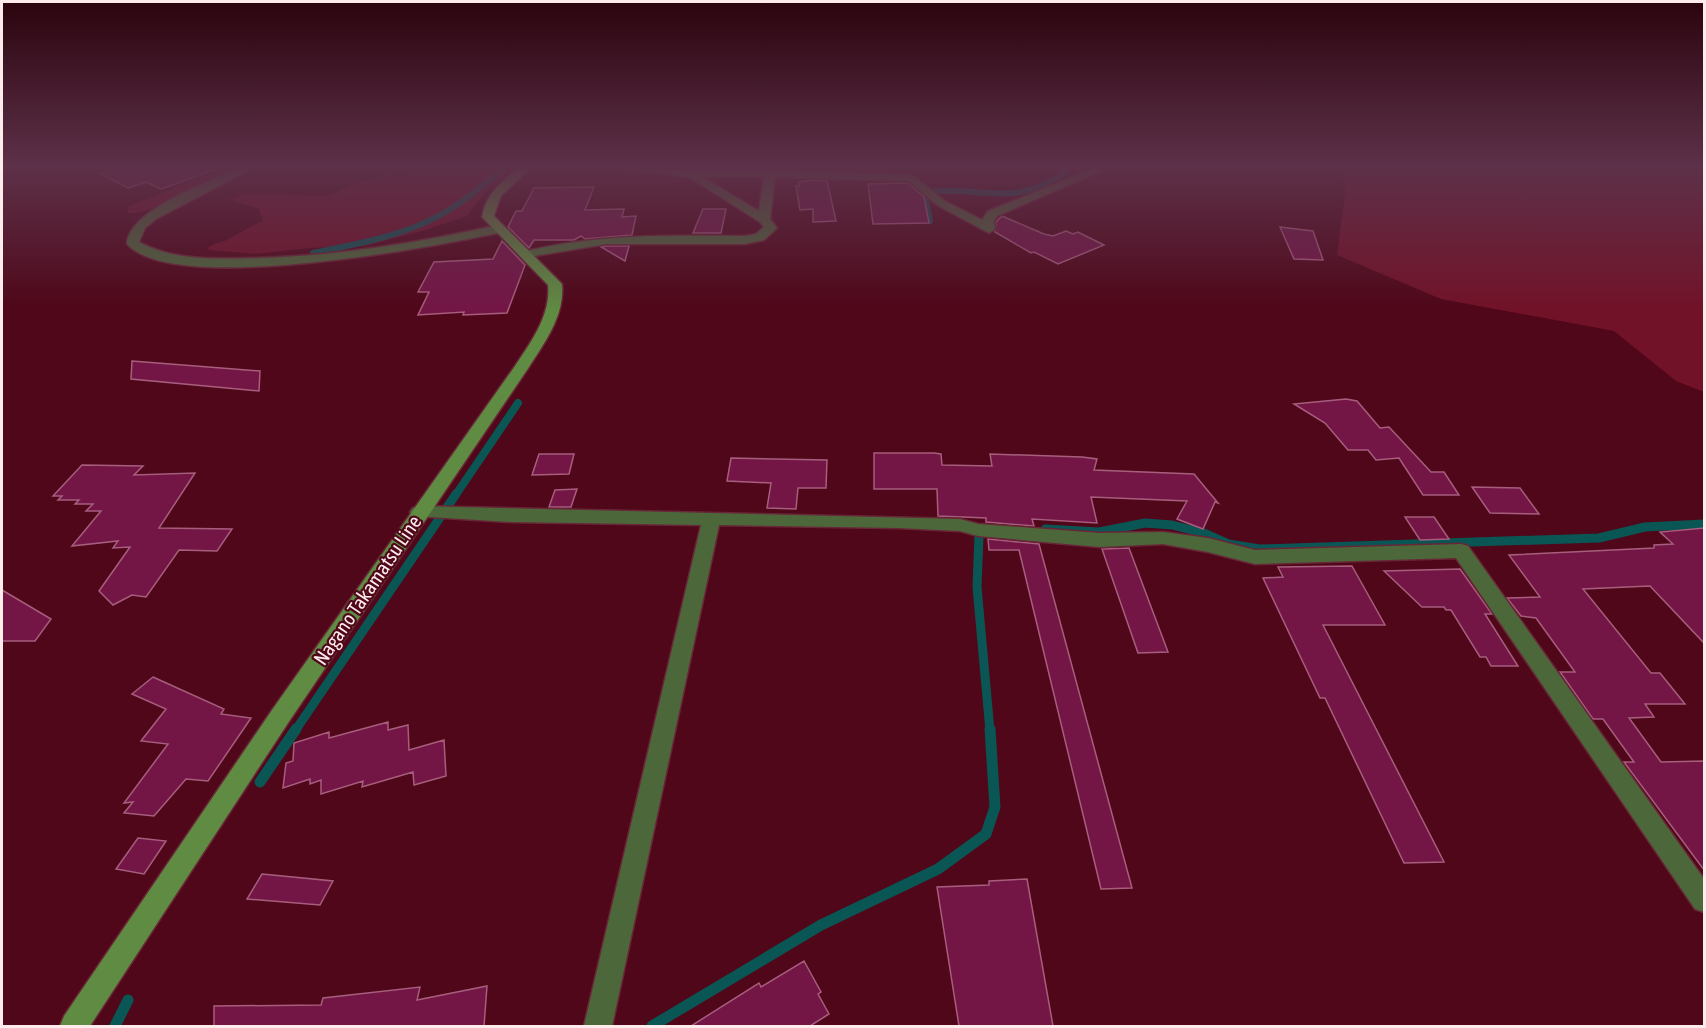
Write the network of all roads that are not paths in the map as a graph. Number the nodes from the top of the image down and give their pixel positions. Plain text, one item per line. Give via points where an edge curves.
1 (156, 214) edge
2 (488, 214) edge
3 (756, 214) edge
4 (765, 214) edge
5 (962, 214) edge
6 (992, 214) edge
7 (764, 219) junction
8 (498, 229) junction
9 (526, 255) junction
10 (419, 513) junction
11 (711, 519) junction
12 (1704, 900) edge
13 (74, 1026) edge
14 (598, 1026) edge

1 - 8 street via 134,234 133,244 141,252 200,262 361,255
2 - 8 main road
3 - 7 street
4 - 7 street
5 - 6 street via 989,229
7 - 9 street via 771,228 760,237 745,240 601,240
8 - 9 main road, Nagano Takamatsu Line
9 - 10 main road, Nagano Takamatsu Line via 558,292 545,332
10 - 11 street
10 - 13 main road, Nagano Takamatsu Line
11 - 12 street via 899,522 1101,540 1163,538 1256,557 1461,551
11 - 14 street

